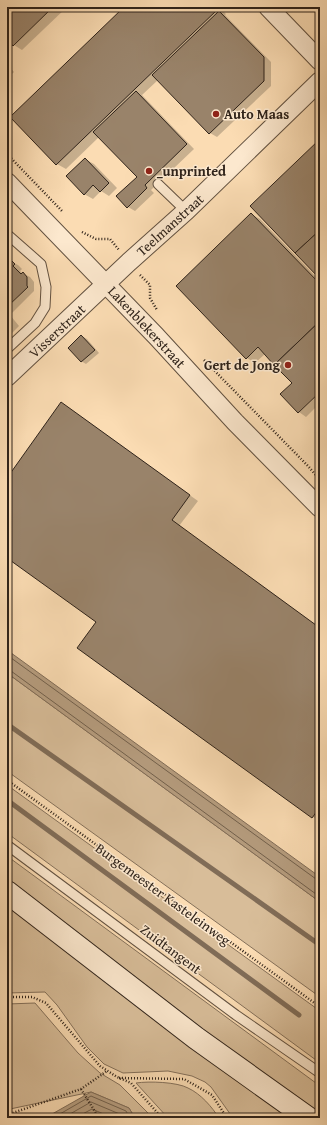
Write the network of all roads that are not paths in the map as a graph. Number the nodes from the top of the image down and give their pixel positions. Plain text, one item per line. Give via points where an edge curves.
1 (268, 7) edge
2 (320, 60) edge
3 (320, 80) edge
4 (7, 182) edge
5 (158, 184) dead end
6 (186, 211) junction
7 (7, 234) edge
8 (106, 284) junction
9 (13, 354) edge
10 (7, 377) edge
11 (320, 508) edge
12 (7, 845) edge
13 (7, 892) edge
14 (320, 1074) edge
15 (308, 1118) edge

1 - 2 street
3 - 6 street, Teelmanstraat
4 - 8 street, Lakenblekerstraat
5 - 6 lane
6 - 8 street, Teelmanstraat
7 - 9 lane via 41,264 46,287 45,307
8 - 9 street, Visserstraat
8 - 11 street, Lakenblekerstraat via 235,422
9 - 10 street, Visserstraat
12 - 14 lane, Zuidtangent
13 - 15 main road via 196,1038

